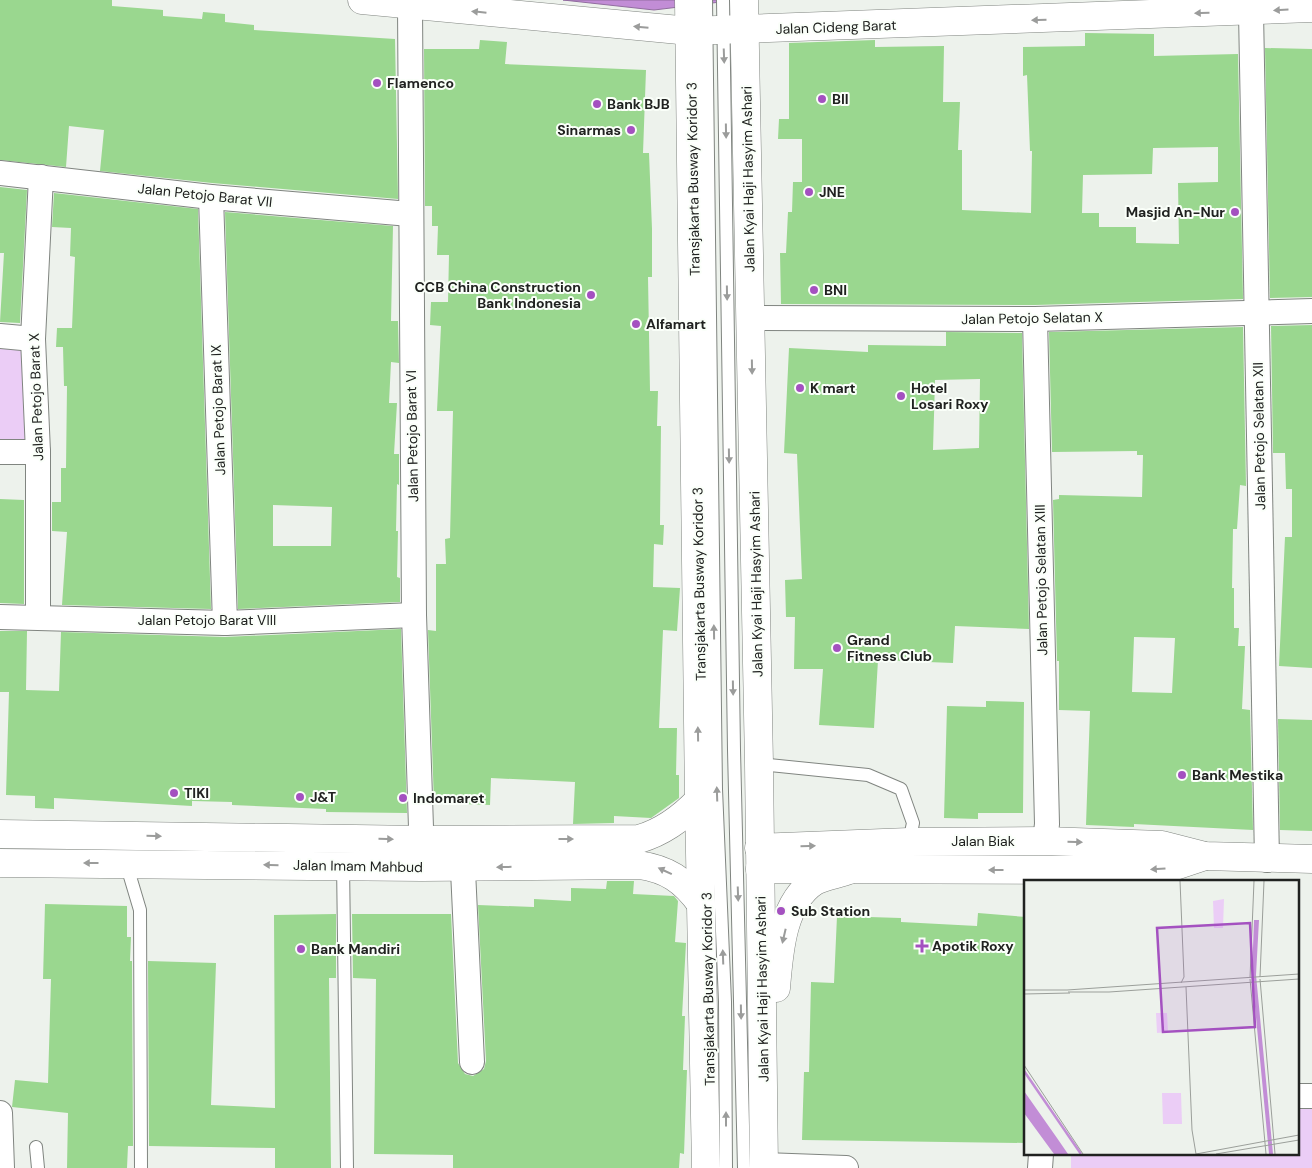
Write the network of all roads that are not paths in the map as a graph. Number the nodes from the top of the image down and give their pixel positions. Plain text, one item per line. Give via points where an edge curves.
1 (362, 0) edge
2 (722, 0) edge
3 (410, 5) junction
4 (1312, 8) edge
5 (1251, 12) junction
6 (715, 18) edge
7 (0, 173) edge
8 (41, 177) junction
9 (211, 197) junction
10 (410, 214) junction
11 (1312, 311) edge
12 (1257, 314) junction
13 (751, 318) junction
14 (1035, 319) junction
15 (0, 336) edge
16 (33, 338) junction
17 (0, 452) edge
18 (38, 452) junction
19 (414, 615) junction
20 (0, 617) edge
21 (38, 617) junction
22 (225, 623) junction
23 (759, 764) junction
24 (699, 800) junction
25 (0, 834) edge
26 (343, 839) junction
27 (422, 840) junction
28 (461, 840) junction
29 (1045, 841) junction
30 (909, 842) junction
31 (1205, 856) junction
32 (760, 859) junction
33 (1312, 859) edge
34 (1267, 860) junction
35 (0, 863) edge
36 (126, 863) junction
37 (343, 866) junction
38 (422, 867) junction
39 (463, 867) junction
40 (849, 870) junction
41 (1045, 876) edge
42 (701, 904) junction
43 (472, 1062) dead end
44 (763, 1077) junction
45 (0, 1113) edge
46 (36, 1147) dead end
47 (757, 1167) edge
48 (2, 1168) edge
49 (38, 1168) edge
50 (141, 1168) edge
51 (347, 1168) edge
52 (706, 1168) edge
53 (726, 1168) edge
54 (846, 1168) edge

1 - 3 main road, Jalan Cideng Barat
2 - 6 lane
6 -> 3 main road, Jalan Cideng Barat
3 - 10 street, Jalan Petojo Barat VI
4 -> 5 main road, Jalan Cideng Barat
5 -> 6 main road, Jalan Cideng Barat
5 - 12 street, Jalan Petojo Selatan XII
6 - 13 main road, Jalan Kyai Haji Hasyim Ashari
24 -> 6 main road
6 -> 47 lane via 734,740
53 -> 6 lane, Transjakarta Busway Koridor 3 via 725,1002 716,789
7 - 8 street, Jalan Petojo Barat VII
8 - 9 street, Jalan Petojo Barat VII
8 - 16 street, Jalan Petojo Barat X
9 - 10 street, Jalan Petojo Barat VII
9 - 22 street, Jalan Petojo Barat IX
10 - 19 street, Jalan Petojo Barat VI
11 - 12 street, Jalan Petojo Selatan X
12 - 14 street, Jalan Petojo Selatan X
12 - 34 street, Jalan Petojo Selatan XII
13 - 14 street, Jalan Petojo Selatan X
13 -> 23 main road, Jalan Kyai Haji Hasyim Ashari
14 - 29 street, Jalan Petojo Selatan XIII
15 - 16 street
16 - 18 street, Jalan Petojo Barat X
17 - 18 street
18 - 21 street, Jalan Petojo Barat X
19 - 22 street, Jalan Petojo Barat VIII
19 - 27 street, Jalan Petojo Barat VI
20 - 21 street, Jalan Petojo Barat VIII
21 - 22 street, Jalan Petojo Barat VIII
23 - 30 lane via 868,775 901,789 913,823
23 - 32 main road, Jalan Kyai Haji Hasyim Ashari
28 -> 24 main road, Jalan Imam Mahbud via 639,839 666,828
24 - 42 main road
25 -> 26 main road, Jalan Imam Mahbud
26 -> 27 main road, Jalan Imam Mahbud
26 - 37 lane
27 - 28 main road, Jalan Imam Mahbud
27 - 38 street, Jalan Petojo Barat VI
28 - 39 street
29 - 30 main road, Jalan Biak
29 -> 31 main road, Jalan Biak via 1162,845
32 -> 30 main road, Jalan Biak
31 - 34 main road, Jalan Biak
31 -> 41 main road, Jalan Biak via 1163,870
32 - 40 main road, Jalan Biak
32 - 44 main road, Jalan Kyai Haji Hasyim Ashari
33 - 34 main road, Jalan Biak
36 -> 35 main road, Jalan Imam Mahbud
37 -> 36 main road, Jalan Imam Mahbud
36 - 50 lane via 140,910
37 - 38 main road, Jalan Imam Mahbud
37 - 51 lane
38 - 39 main road, Jalan Imam Mahbud
42 -> 39 main road, Jalan Imam Mahbud via 690,888 675,876 639,865
39 - 43 street
41 -> 40 main road, Jalan Biak
40 -> 44 main road via 816,881 794,902 778,965
42 - 52 main road
44 - 47 main road, Jalan Kyai Haji Hasyim Ashari
45 - 48 street
46 - 49 lane
47 - 54 street

